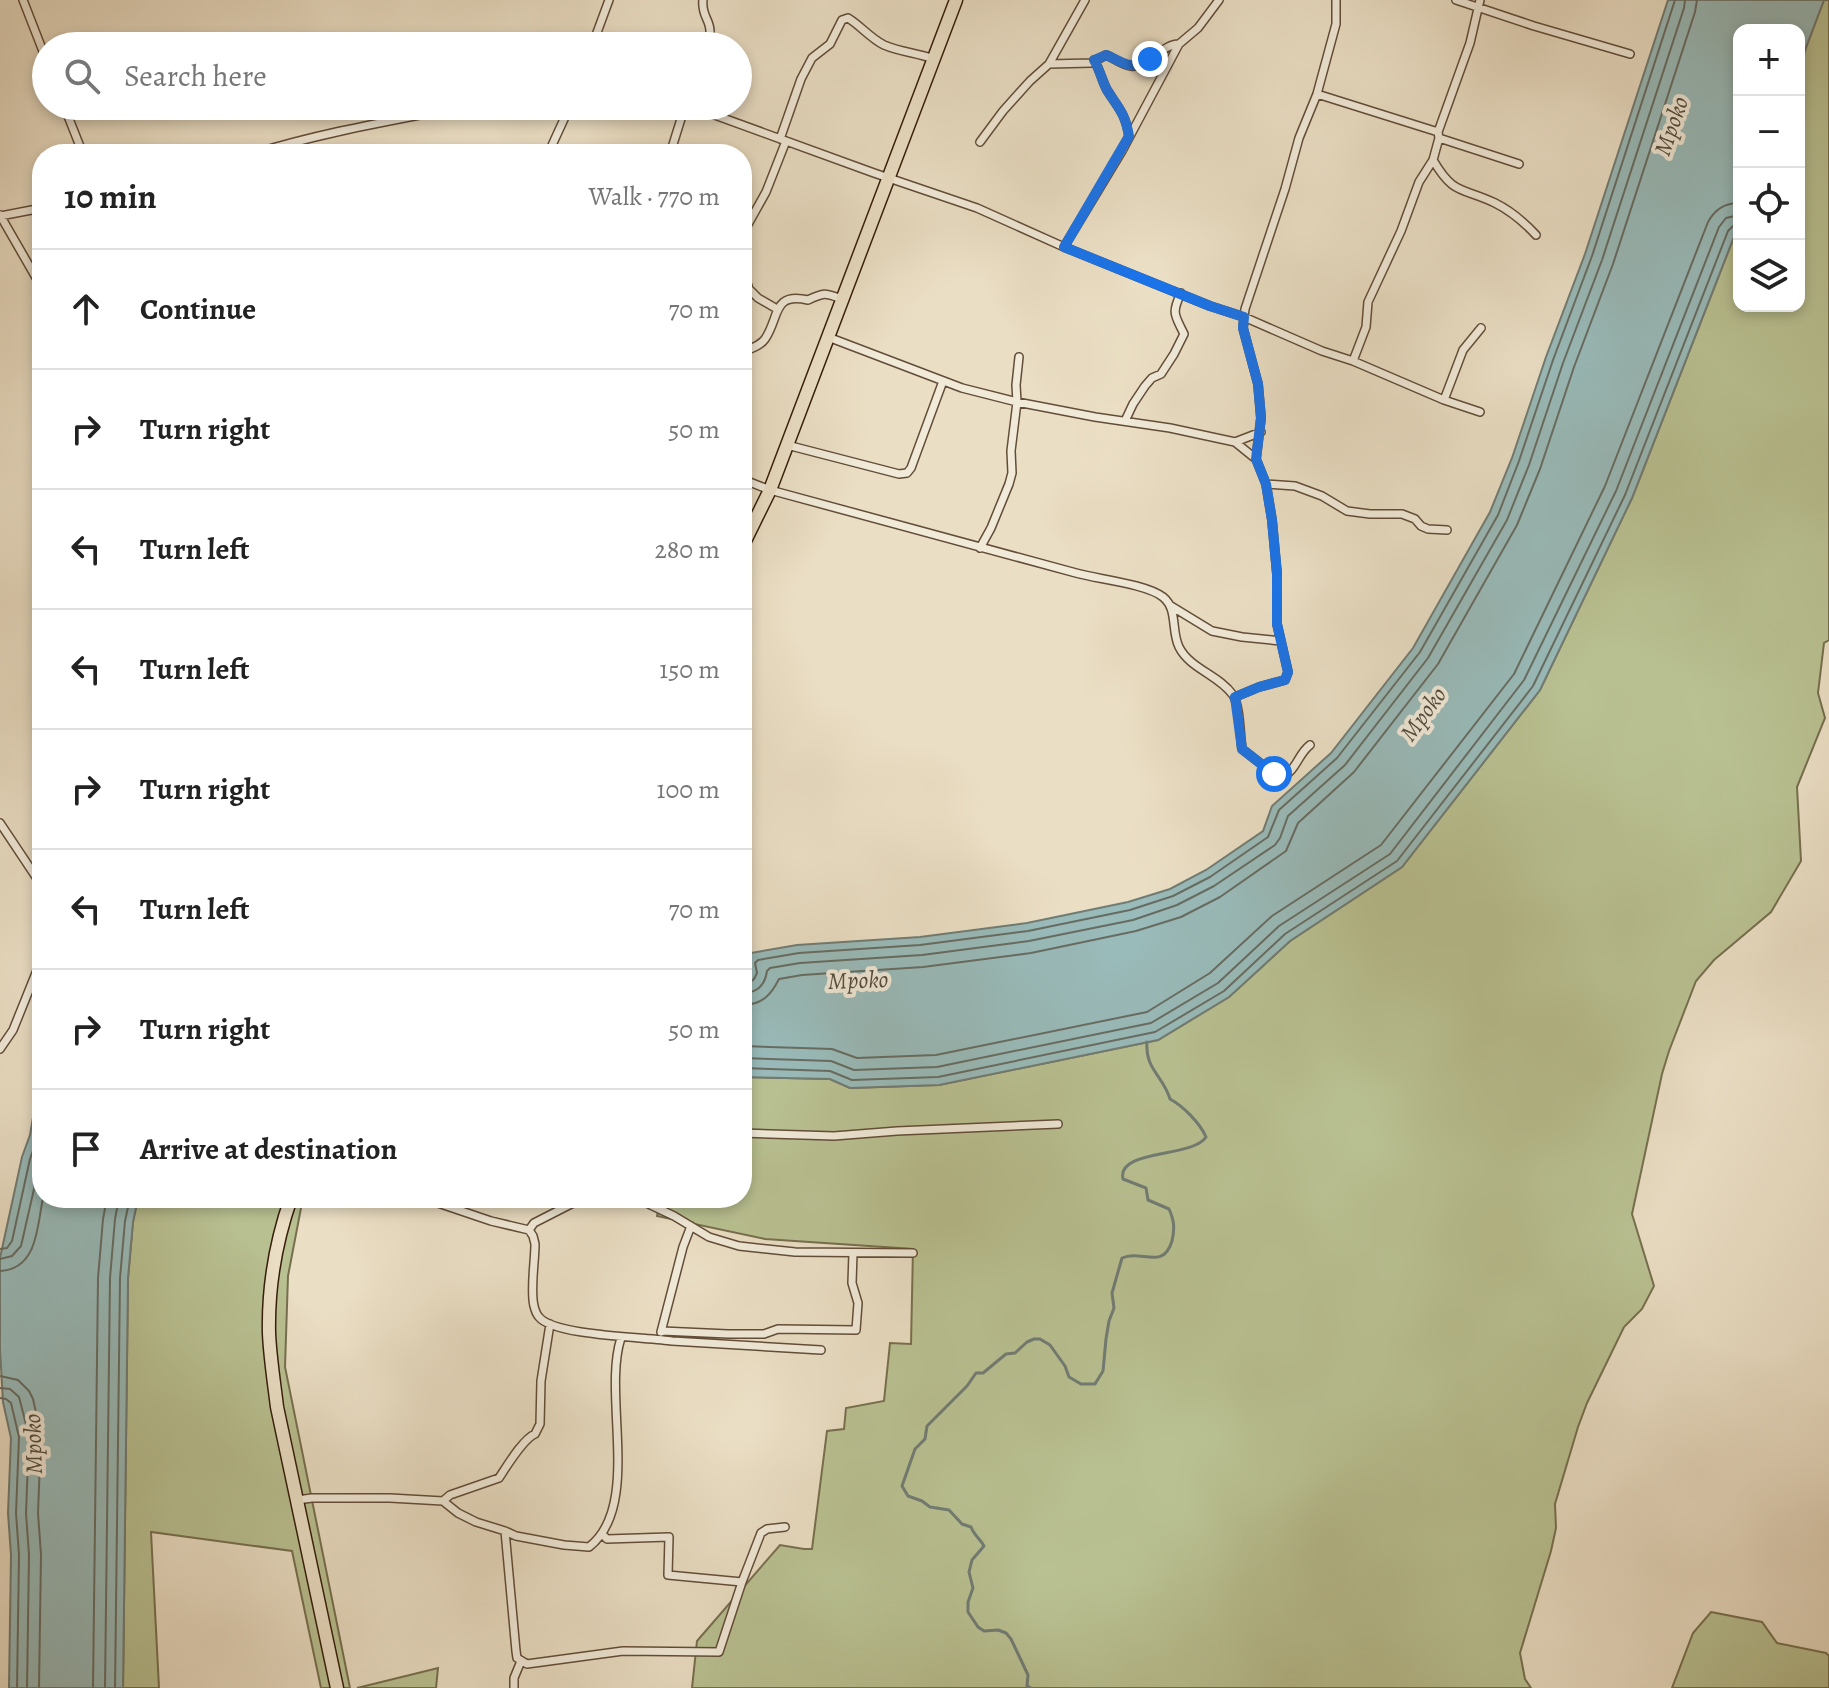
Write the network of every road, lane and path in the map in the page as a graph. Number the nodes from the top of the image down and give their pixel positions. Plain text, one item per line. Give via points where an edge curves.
1 (23, 0) edge
2 (609, 0) edge
3 (703, 0) edge
4 (1085, 0) edge
5 (1219, 0) edge
6 (1336, 0) edge
7 (1456, 0) edge
8 (951, 2) edge
9 (1479, 3) edge
10 (35, 32) edge
11 (597, 32) edge
12 (710, 32) edge
13 (1179, 44) junction
14 (1630, 54) dead end
15 (934, 59) junction
16 (1094, 60) junction
17 (1049, 64) junction
18 (1317, 94) junction
19 (70, 120) edge
20 (396, 120) edge
21 (564, 120) edge
22 (682, 120) edge
23 (727, 120) edge
24 (1438, 135) junction
25 (1129, 136) junction
26 (783, 140) junction
27 (980, 142) dead end
28 (79, 144) edge
29 (286, 144) edge
30 (553, 144) edge
31 (674, 144) edge
32 (1433, 160) junction
33 (1519, 164) dead end
34 (889, 177) junction
35 (32, 210) edge
36 (0, 215) edge
37 (752, 217) edge
38 (1536, 235) dead end
39 (1064, 247) junction
40 (32, 271) edge
41 (752, 292) edge
42 (1181, 293) junction
43 (842, 299) junction
44 (777, 309) junction
45 (1244, 317) junction
46 (1481, 328) dead end
47 (827, 337) junction
48 (752, 348) edge
49 (1019, 357) dead end
50 (1353, 361) junction
51 (943, 381) junction
52 (1444, 400) junction
53 (1017, 402) junction
54 (1480, 412) dead end
55 (1125, 421) junction
56 (1261, 432) junction
57 (1235, 442) junction
58 (787, 445) junction
59 (1256, 459) junction
60 (752, 483) edge
61 (1266, 484) junction
62 (770, 490) junction
63 (752, 527) edge
64 (1447, 530) dead end
65 (980, 548) junction
66 (1171, 606) junction
67 (1281, 641) junction
68 (1235, 697) junction
69 (1310, 745) dead end
70 (0, 823) edge
71 (32, 871) edge
72 (32, 983) edge
73 (0, 1049) edge
74 (1058, 1124) dead end
75 (752, 1133) edge
76 (287, 1208) edge
77 (453, 1208) edge
78 (563, 1208) edge
79 (657, 1208) edge
80 (691, 1226) junction
81 (529, 1230) junction
82 (853, 1253) junction
83 (913, 1253) dead end
84 (550, 1324) junction
85 (662, 1331) junction
86 (621, 1338) junction
87 (653, 1338) junction
88 (821, 1350) dead end
89 (297, 1500) junction
90 (443, 1501) junction
91 (785, 1527) dead end
92 (505, 1531) junction
93 (602, 1534) junction
94 (742, 1582) junction
95 (521, 1661) junction
96 (337, 1688) edge
97 (514, 1688) edge

1 - 10 street
2 - 11 street
3 - 12 street
4 - 17 street
5 - 13 street
6 - 18 street via 1336,24
7 - 9 street
8 - 15 main road
9 - 14 street via 1534,26
9 - 24 street
13 - 16 street via 1133,67 1106,55
13 - 25 street
15 - 26 street via 887,47 848,18 842,20 801,79
15 - 34 main road
16 - 17 street
16 - 25 street via 1121,108
17 - 27 street
18 - 24 street
18 - 45 street
19 - 28 street
20 - 29 street
21 - 30 street
22 - 31 street
23 - 26 street
24 - 32 street
24 - 33 street
25 - 39 street
26 - 34 street
26 - 37 street
32 - 38 street via 1451,186 1496,204
32 - 50 street via 1368,302 1366,327
34 - 39 street
34 - 43 main road
35 - 36 street
36 - 40 street
39 - 42 street
41 - 44 street
42 - 45 street
42 - 55 street via 1174,310 1184,334 1181,344 1161,374 1145,386
43 - 44 street via 828,294 808,300 797,297
43 - 47 main road
44 - 48 street via 765,339
45 - 50 street
45 - 56 street via 1258,384
46 - 52 street via 1463,350
47 - 51 street
47 - 58 main road
49 - 53 street
50 - 52 street
51 - 53 street
51 - 58 street via 907,473
52 - 54 street
53 - 55 street
53 - 65 street via 1009,484
55 - 57 street
56 - 57 street
56 - 59 street
57 - 59 street
58 - 62 main road
59 - 61 street
60 - 62 street
61 - 64 street via 1295,486 1347,511 1402,514 1428,529
61 - 67 street
62 - 63 main road
62 - 65 street
65 - 66 street via 1129,584 1159,594
66 - 67 street via 1212,631
66 - 68 street via 1181,651
67 - 68 street via 1285,680
68 - 69 street via 1242,749 1274,774 1290,774
70 - 71 street
72 - 73 street
74 - 75 street via 834,1136
76 - 89 main road via 273,1268 269,1332 277,1407
77 - 81 street
78 - 81 street
79 - 80 street
80 - 82 street via 709,1237 763,1250
80 - 85 street
81 - 84 street via 535,1244 534,1306
82 - 83 street
82 - 85 street via 856,1330
84 - 86 street
84 - 90 street via 535,1434 527,1437 499,1478
85 - 87 street
86 - 87 street
86 - 93 street via 616,1498
87 - 88 street
89 - 90 street
89 - 96 main road
90 - 92 street via 476,1522
91 - 94 street via 761,1533
92 - 93 street via 582,1548
92 - 95 street
93 - 94 street via 607,1539 669,1537 668,1575
94 - 95 street via 719,1652 623,1651
95 - 97 street

